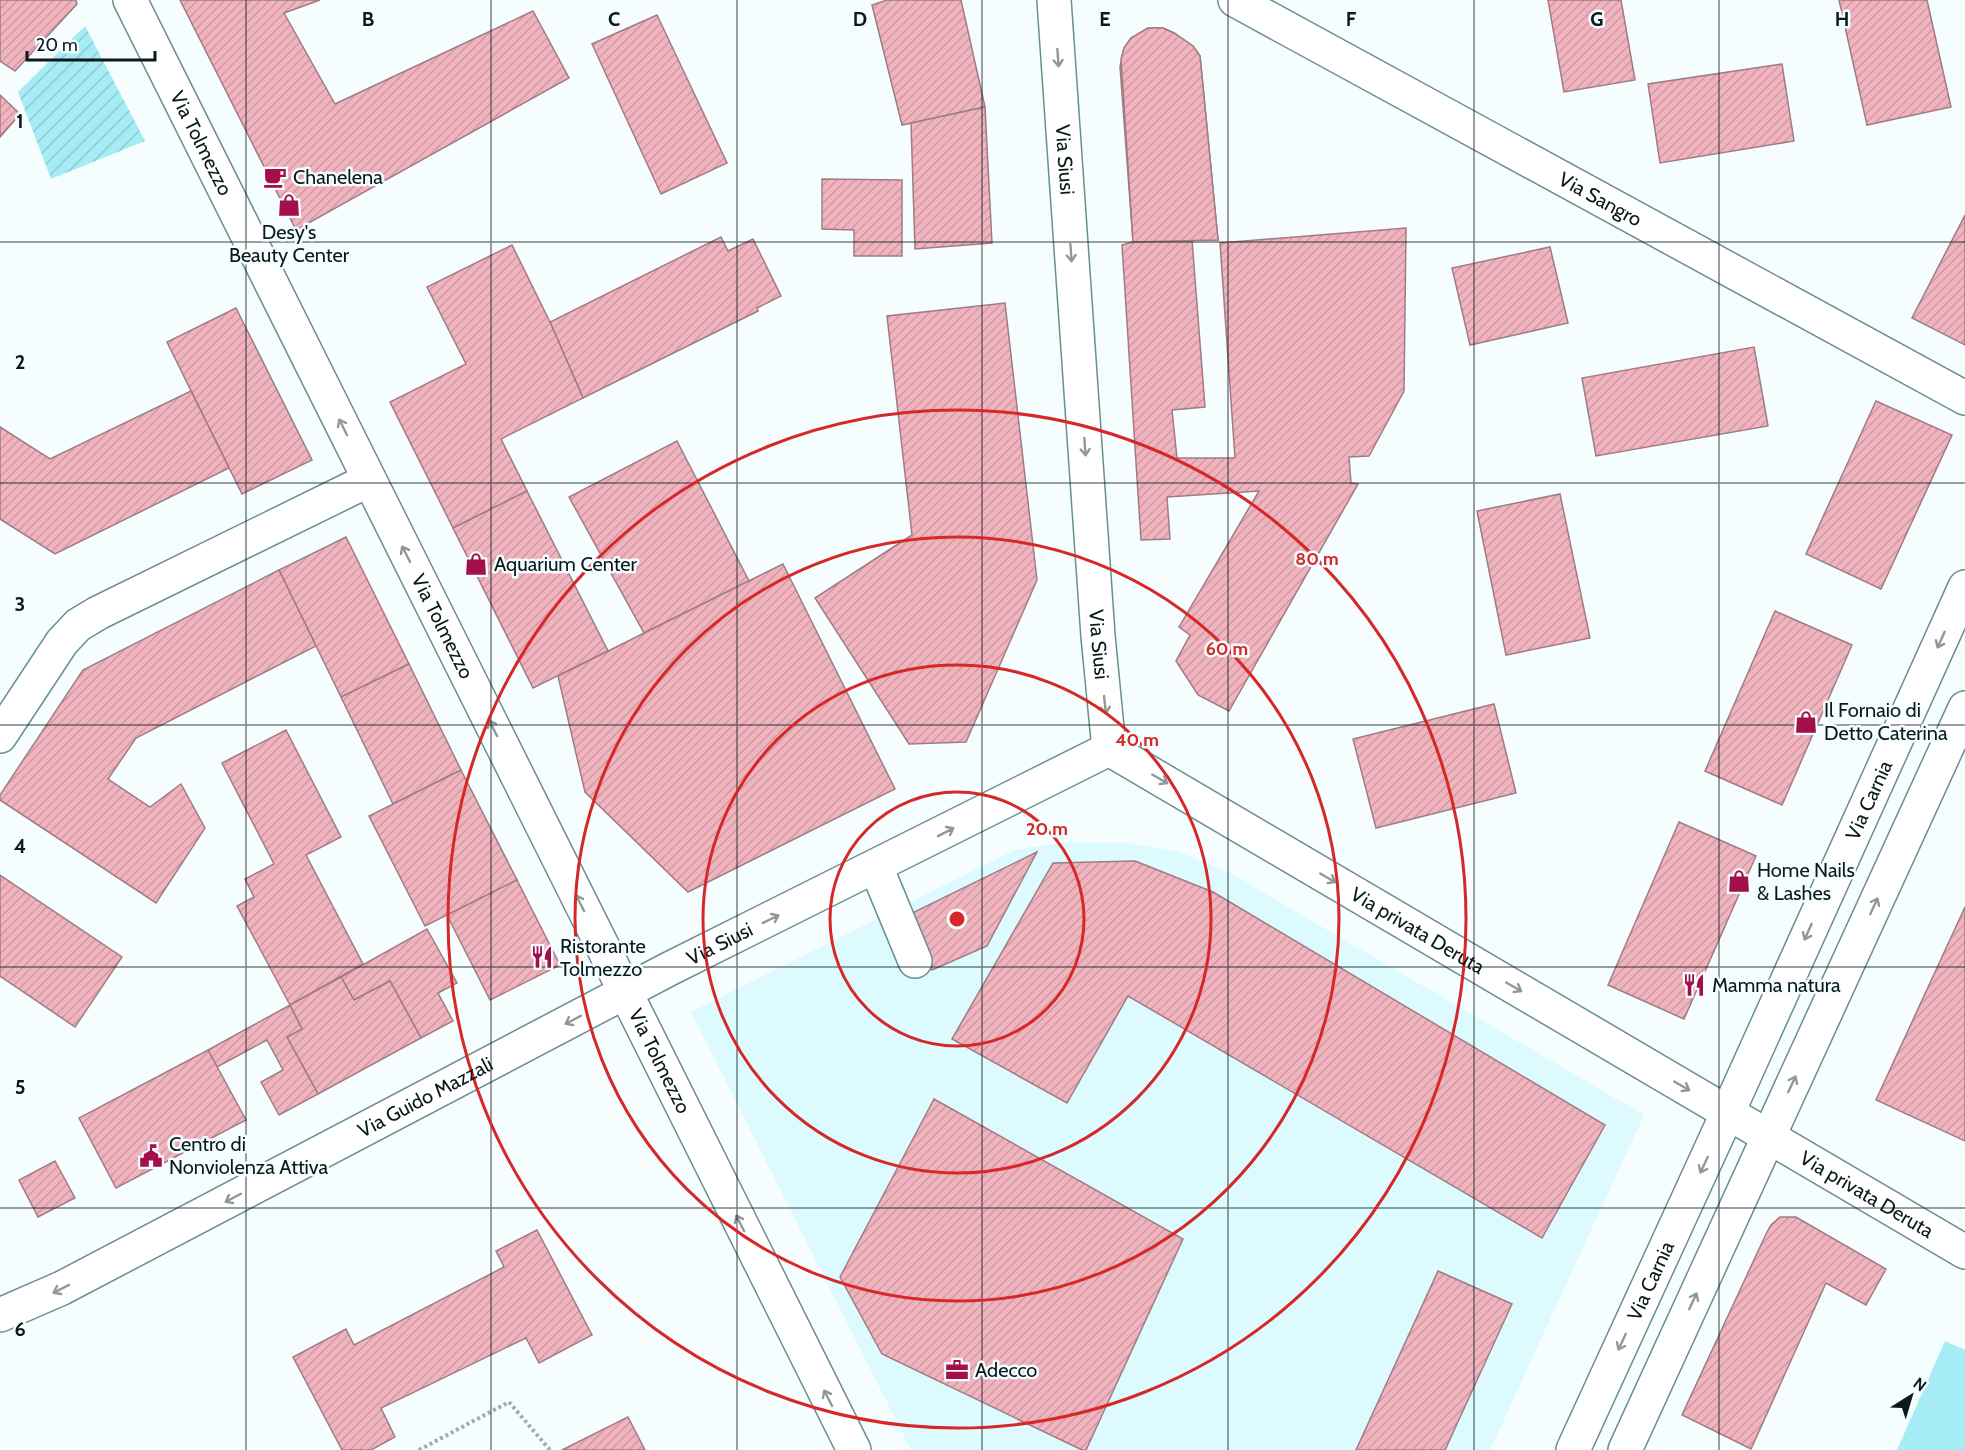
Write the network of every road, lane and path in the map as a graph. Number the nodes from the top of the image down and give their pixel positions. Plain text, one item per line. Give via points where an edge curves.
1 (130, 0) edge
2 (1054, 0) edge
3 (1235, 0) edge
4 (1965, 398) edge
5 (369, 480) junction
6 (1965, 587) edge
7 (1965, 708) edge
8 (0, 736) edge
9 (1109, 749) junction
10 (876, 867) junction
11 (915, 961) dead end
12 (625, 993) junction
13 (1728, 1112) junction
14 (1768, 1137) junction
15 (1965, 1252) edge
16 (0, 1315) edge
17 (419, 1450) edge
18 (550, 1450) edge
19 (854, 1450) edge
20 (1572, 1450) edge
21 (1625, 1450) edge

5 -> 1 street, Via Tolmezzo
2 -> 9 street, Via Siusi
3 - 4 street, Via Sangro
5 - 8 street via 78,625 62,642
12 -> 5 street, Via Tolmezzo
6 -> 13 street, Via Carnia
14 -> 7 street
10 -> 9 street, Via Siusi
9 -> 13 street, Via privata Deruta
10 - 11 street
12 -> 10 street, Via Siusi
12 -> 16 street, Via Guido Mazzali via 62,1288
19 -> 12 street, Via Tolmezzo
13 - 14 street
13 -> 20 street, Via Carnia
14 - 15 street, Via privata Deruta
21 -> 14 street
17 - 18 path via 509,1402

